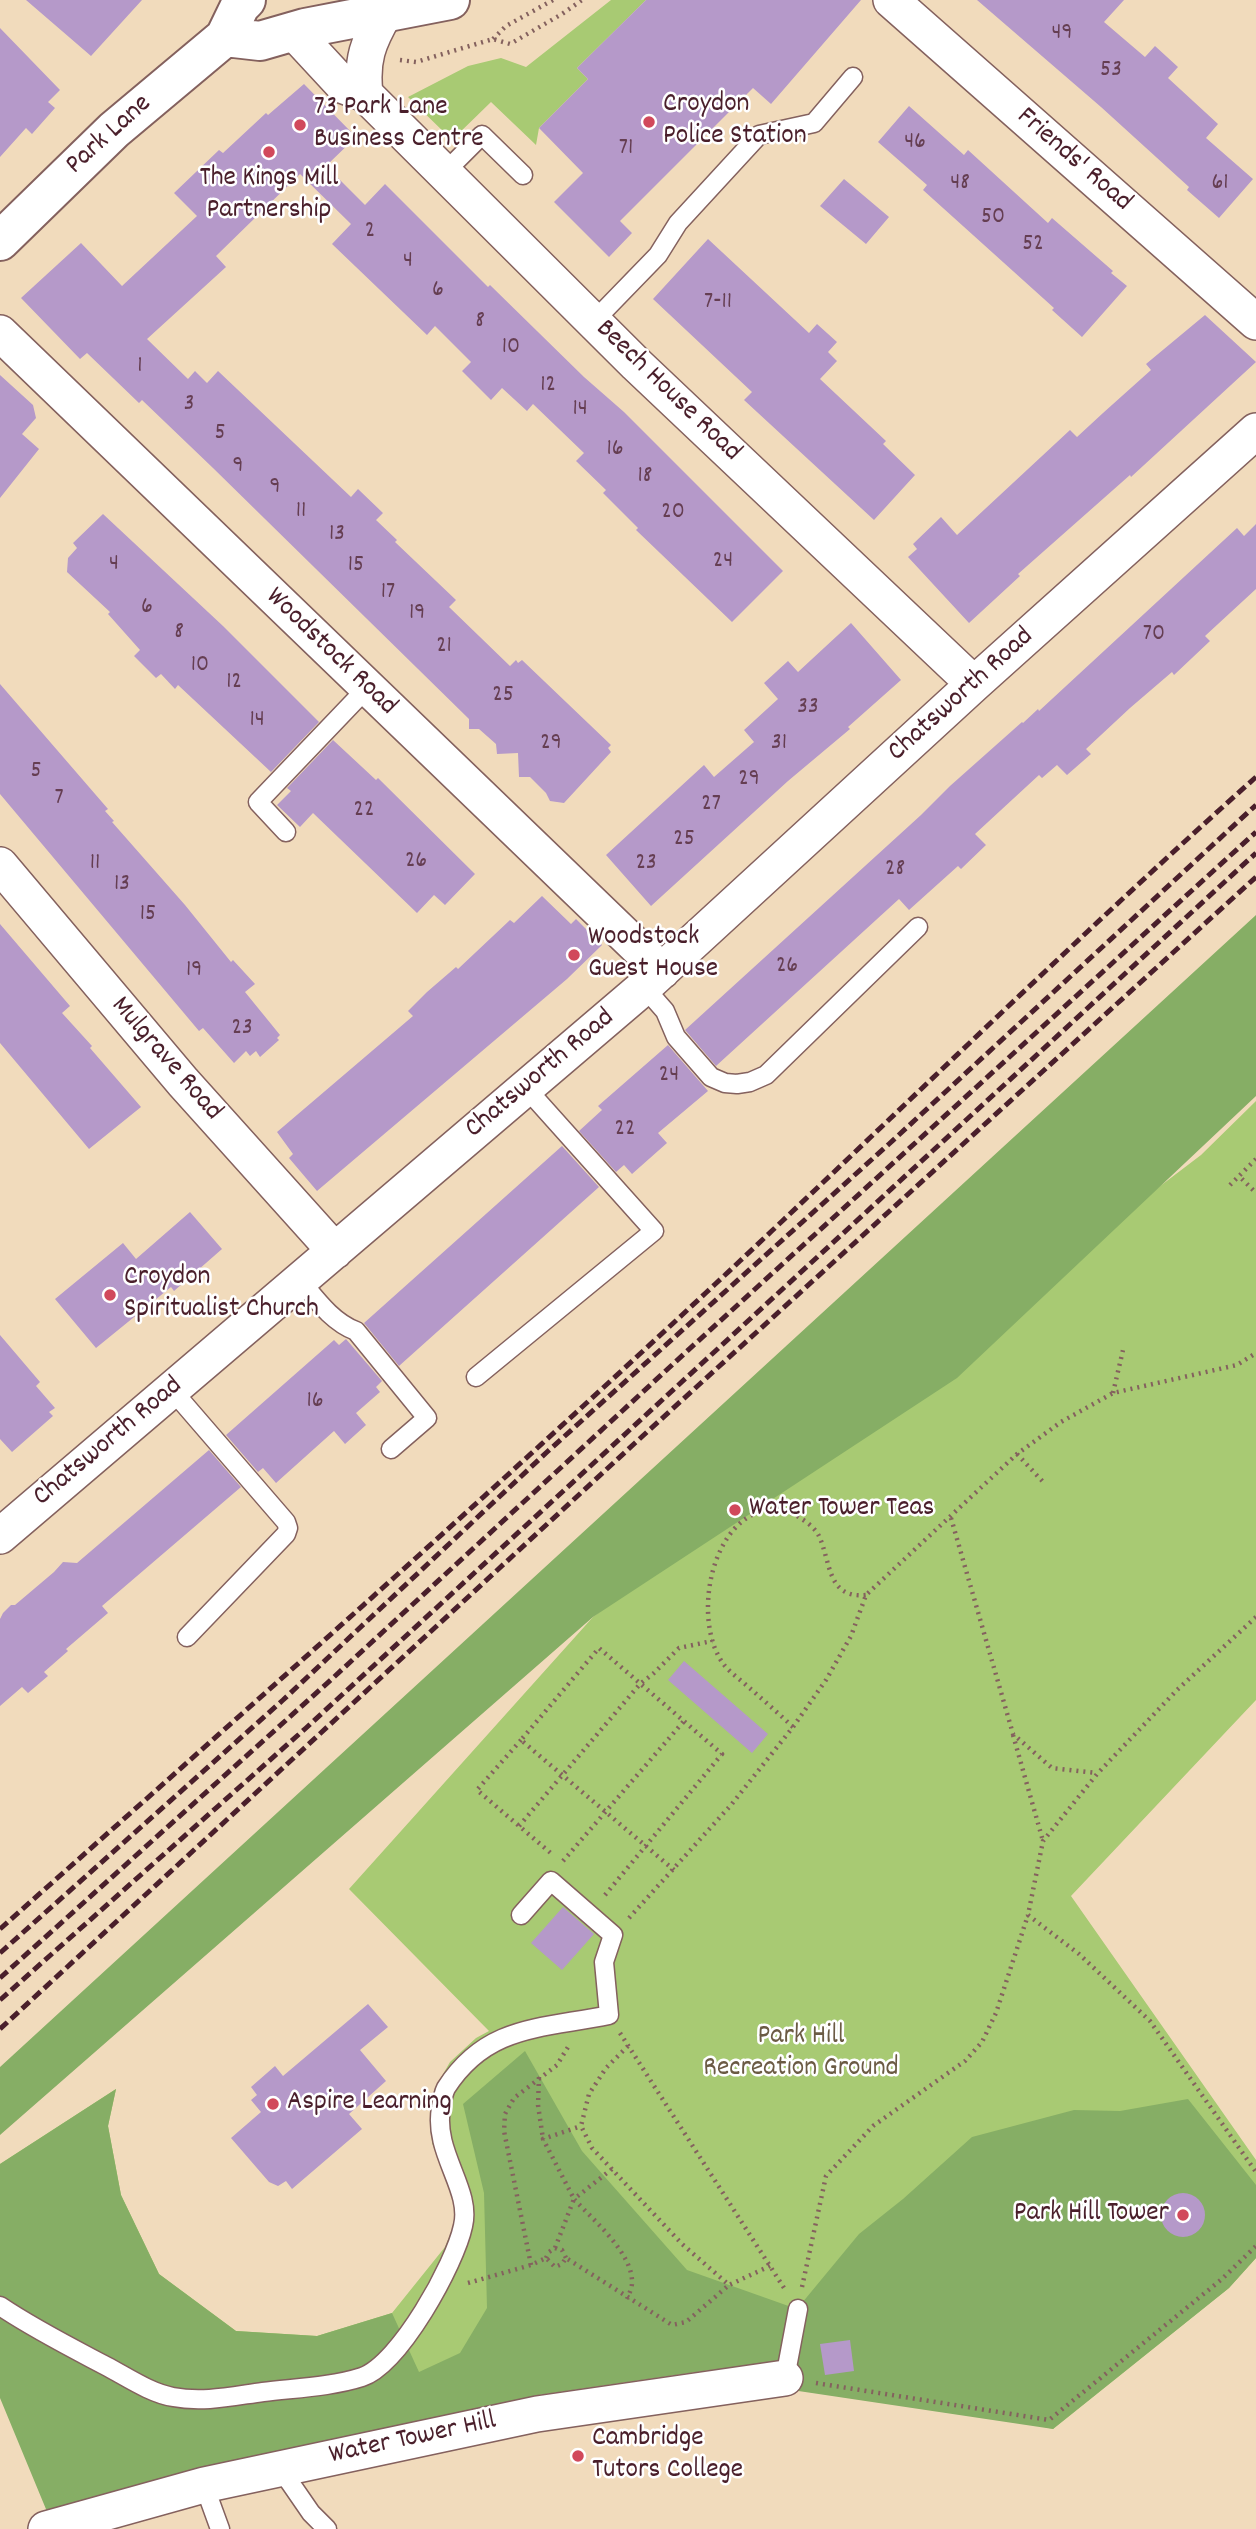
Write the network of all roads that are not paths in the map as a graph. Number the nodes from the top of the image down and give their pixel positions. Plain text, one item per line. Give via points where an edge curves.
1 (246, 0) edge
2 (450, 0) edge
3 (891, 0) edge
4 (385, 13) junction
5 (293, 31) junction
6 (225, 37) junction
7 (853, 77) dead end
8 (365, 94) junction
9 (443, 174) junction
10 (523, 175) dead end
11 (0, 240) edge
12 (593, 322) junction
13 (1256, 323) edge
14 (0, 333) edge
15 (1256, 431) edge
16 (974, 684) junction
17 (367, 688) junction
18 (286, 832) dead end
19 (0, 865) edge
20 (918, 927) dead end
21 (653, 979) junction
22 (526, 1087) junction
23 (335, 1251) junction
24 (300, 1280) junction
25 (476, 1377) dead end
26 (172, 1390) junction
27 (391, 1449) dead end
28 (4, 1526) edge
29 (187, 1637) dead end
30 (521, 1915) dead end
31 (0, 2306) edge
32 (798, 2309) road end
33 (785, 2378) joint
34 (280, 2468) junction
35 (204, 2485) junction
36 (46, 2529) edge
37 (220, 2529) edge
38 (327, 2529) edge

1 - 6 main road, Park Lane
2 - 4 main road
3 - 13 street, Friends' Road
4 - 5 main road
4 - 8 street via 366,54
5 - 6 main road via 260,41
5 - 8 street, Beech House Road via 344,86
6 - 11 main road, Park Lane via 114,130
7 - 12 lane via 814,123 759,135 678,222 658,255
8 - 9 street, Beech House Road
9 - 10 lane via 482,135
9 - 12 street, Beech House Road
12 - 16 street, Beech House Road
14 - 17 street, Woodstock Road
15 - 16 street, Chatsworth Road
16 - 21 street, Chatsworth Road
17 - 18 lane via 258,802
17 - 21 street, Woodstock Road
19 - 23 street, Mulgrave Road via 183,1082
20 - 21 lane via 766,1075 750,1082 725,1083 711,1077 677,1037
21 - 22 street, Chatsworth Road
22 - 23 street, Chatsworth Road
22 - 25 lane via 654,1231
23 - 24 street, Chatsworth Road
24 - 26 street, Chatsworth Road
24 - 27 lane via 335,1318 356,1331 427,1418
26 - 28 street, Chatsworth Road
26 - 29 lane via 288,1528
30 - 31 lane via 551,1881 613,1935 604,1962 608,2015 514,2032 459,2069 444,2092 439,2119 442,2144 461,2193 464,2223 454,2253 408,2336 365,2376 197,2400 170,2397
32 - 33 lane
33 - 34 street, Water Tower Hill via 537,2414
34 - 35 street, Water Tower Hill
34 - 38 lane
35 - 36 street, Water Tower Hill
35 - 37 lane

